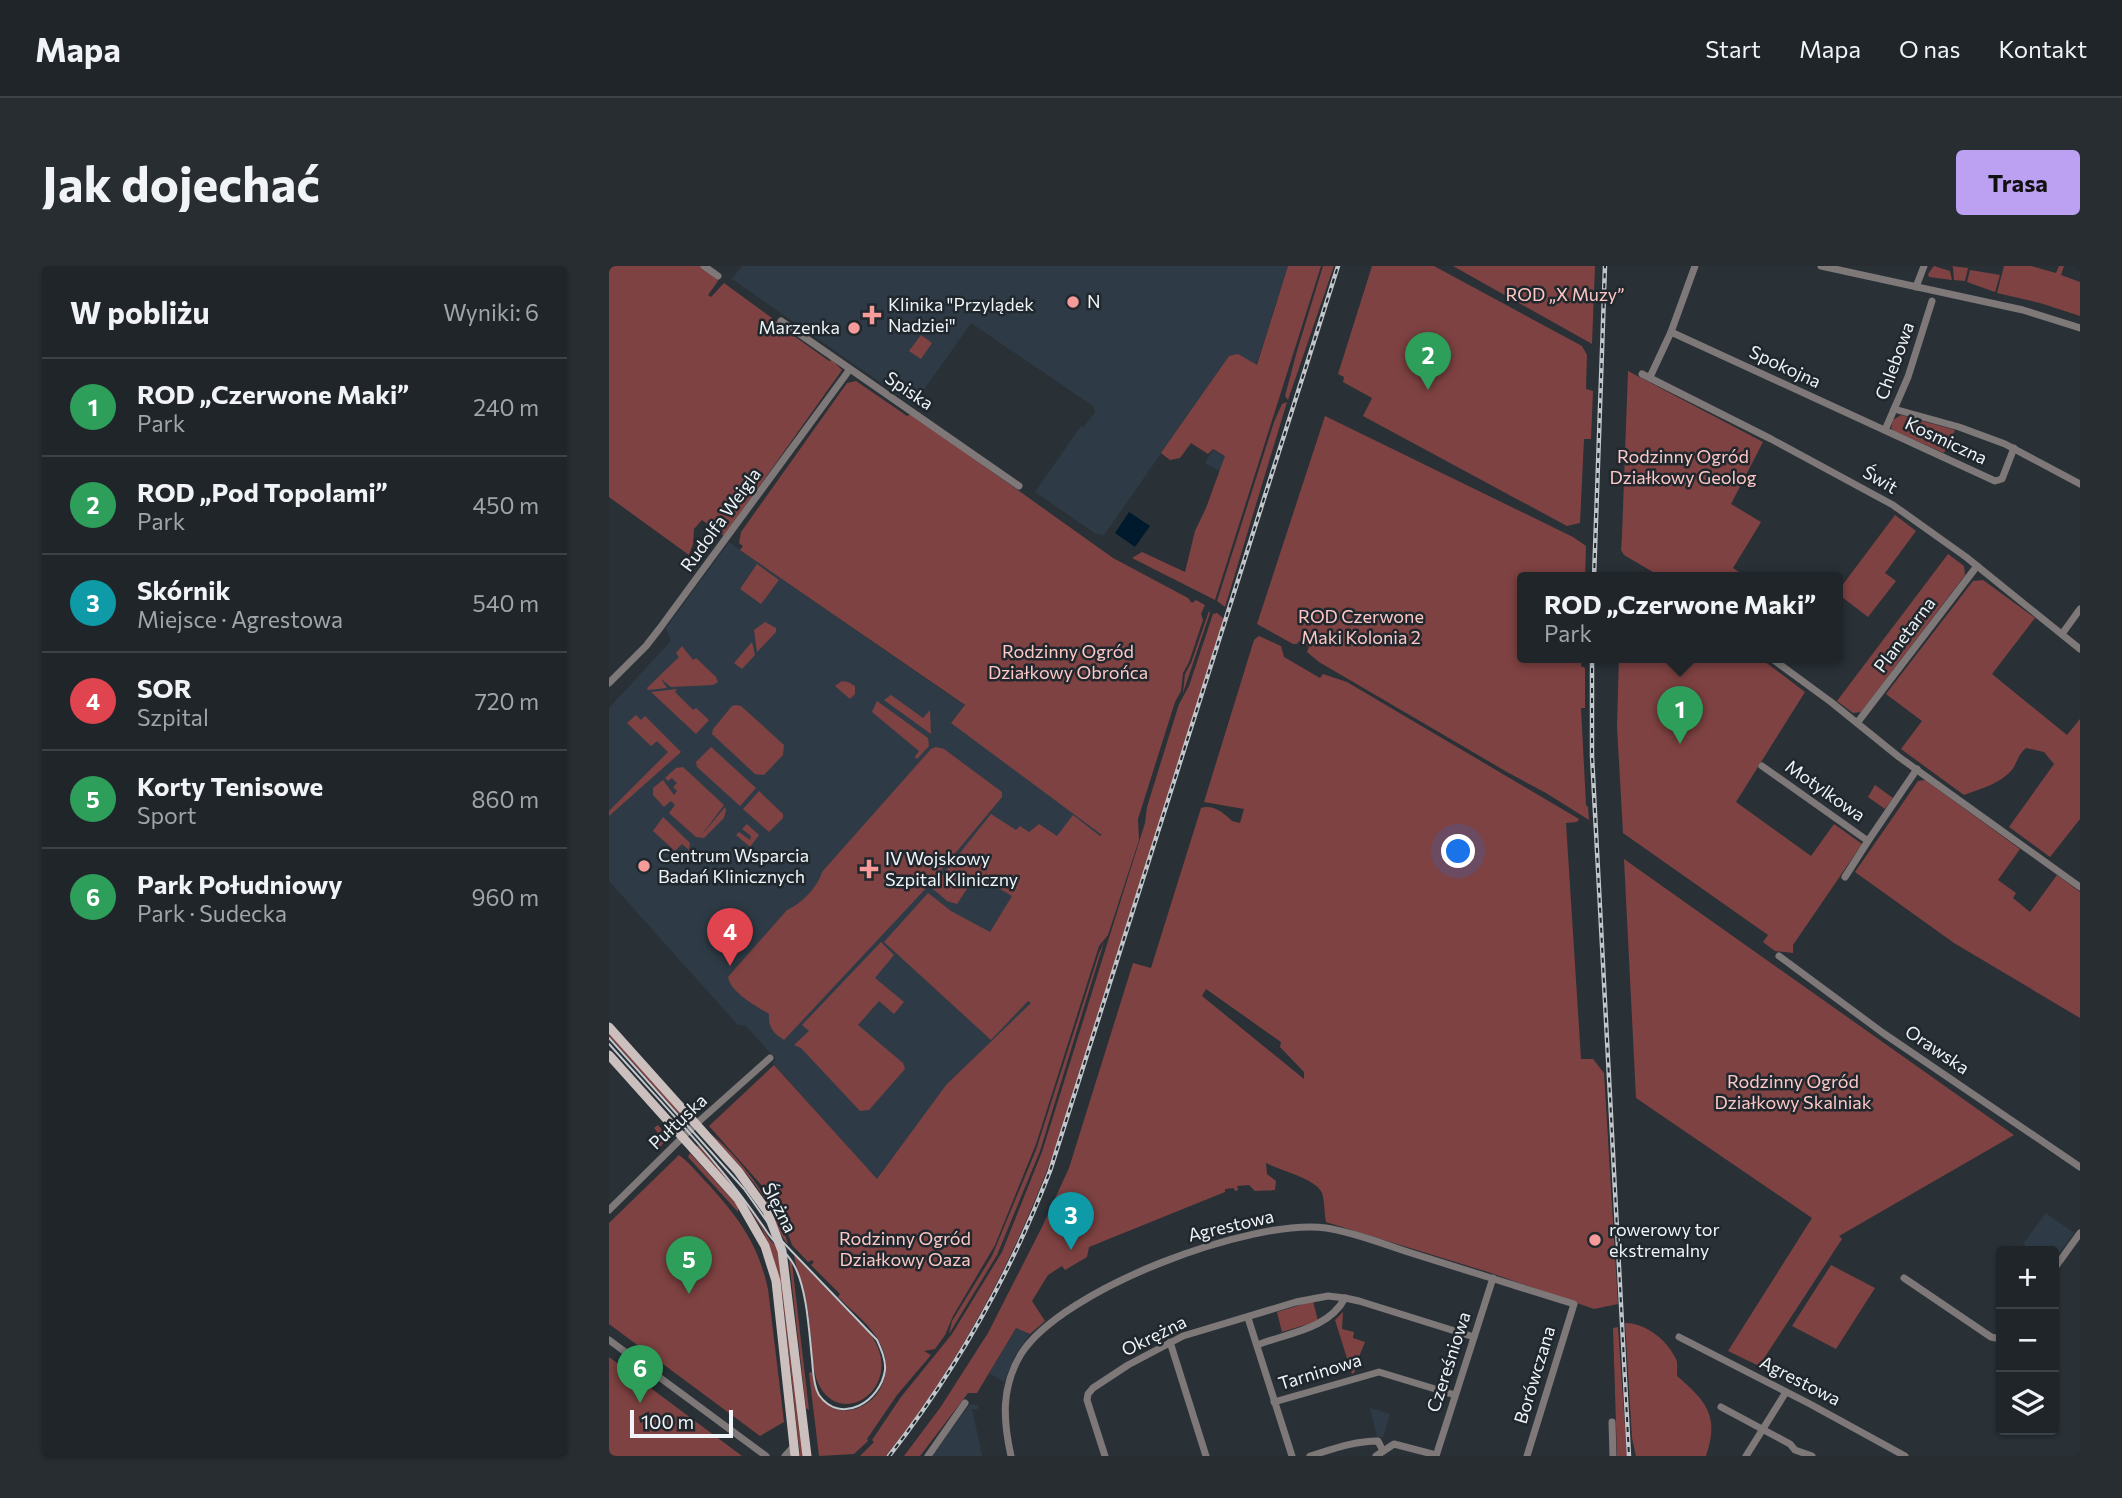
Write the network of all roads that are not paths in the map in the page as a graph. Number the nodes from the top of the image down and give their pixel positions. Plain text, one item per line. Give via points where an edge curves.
1 (704, 266) edge
2 (1695, 266) edge
3 (1821, 266) edge
4 (1924, 266) edge
5 (718, 276) dead end
6 (1916, 287) junction
7 (1932, 301) dead end
8 (781, 321) dead end
9 (2080, 328) edge
10 (1671, 332) junction
11 (850, 369) junction
12 (1894, 409) junction
13 (1885, 430) junction
14 (2014, 448) junction
15 (2080, 484) edge
16 (1019, 486) dead end
17 (1977, 566) junction
18 (2080, 609) edge
19 (2062, 634) junction
20 (2080, 649) edge
21 (1777, 663) edge
22 (609, 683) edge
23 (1857, 723) junction
24 (1762, 766) dead end
25 (1917, 769) junction
26 (1868, 841) junction
27 (1845, 877) dead end
28 (2080, 887) edge
29 (1779, 956) dead end
30 (609, 1027) edge
31 (609, 1055) edge
32 (770, 1058) dead end
33 (697, 1124) junction
34 (683, 1138) junction
35 (2080, 1167) edge
36 (610, 1209) edge
37 (2080, 1233) edge
38 (2059, 1262) edge
39 (1493, 1278) junction
40 (1904, 1278) dead end
41 (1345, 1298) junction
42 (1574, 1304) joint
43 (1248, 1318) junction
44 (1474, 1337) junction
45 (1679, 1337) dead end
46 (1996, 1338) edge
47 (609, 1340) edge
48 (1170, 1342) junction
49 (1257, 1345) junction
50 (1786, 1392) junction
51 (1455, 1395) junction
52 (1274, 1402) junction
53 (965, 1403) dead end
54 (1721, 1407) dead end
55 (1612, 1422) dead end
56 (1763, 1429) junction
57 (795, 1445) junction
58 (1379, 1453) edge
59 (1793, 1453) edge
60 (1321, 1455) edge
61 (1436, 1455) edge
62 (766, 1456) edge
63 (785, 1456) edge
64 (795, 1456) edge
65 (807, 1456) edge
66 (928, 1456) edge
67 (1011, 1456) edge
68 (1105, 1456) edge
69 (1206, 1456) edge
70 (1292, 1456) edge
71 (1310, 1456) edge
72 (1527, 1456) edge
73 (1613, 1456) edge
74 (1746, 1456) edge
75 (1812, 1456) edge
76 (1905, 1456) edge

1 - 5 street
2 - 10 street
3 - 6 street
4 - 6 street
6 - 9 street via 2023,310
7 - 12 street, Chlebowa
8 - 11 street, Spiska
10 - 13 street, Spokojna
10 - 17 street, Świt via 1646,375 1893,505
11 - 16 street, Spiska
11 - 22 street, Rudolfa Weigla via 660,628
12 - 13 street, Chlebowa
12 - 14 street, Kosmiczna
13 - 14 street, Kosmiczna via 1995,481 2002,479
14 - 15 street, Kosmiczna
17 - 19 street, Świt
17 - 23 street, Planetarna
18 - 19 street
19 - 20 street, Świt
21 - 23 street
23 - 25 street
24 - 26 street, Motylkowa
25 - 26 street, Motylkowa
25 - 28 street
26 - 27 street
29 - 35 street, Orawska
30 - 33 main road, Ślężna
31 - 34 main road, Ślężna
32 - 33 street, Pułtuska
33 - 34 street, Pułtuska
33 - 65 main road, Ślężna via 755,1193 778,1237
34 - 36 street, Pułtuska
34 - 57 main road, Ślężna via 738,1199 765,1246 776,1281
37 - 38 street
39 - 42 street, Agrestowa
39 - 44 street, Czereśniowa
39 - 67 street, Agrestowa via 1321,1228 1256,1234 1160,1262 1095,1293 1037,1334 1021,1354 1008,1383 1005,1420
40 - 46 street
41 - 43 street, Okrężna via 1318,1297
41 - 44 street, Okrężna
41 - 49 street via 1322,1322
42 - 72 street, Borówczana
43 - 48 street, Okrężna
43 - 49 street
44 - 51 street, Czereśniowa
45 - 50 street, Agrestowa
47 - 62 street
48 - 68 street, Okrężna via 1088,1394
48 - 69 street
49 - 52 street
50 - 56 street
50 - 76 street, Agrestowa
51 - 52 street, Tarninowa via 1379,1372
51 - 61 street, Czereśniowa
52 - 70 street
53 - 66 street
54 - 56 street
55 - 73 street
56 - 59 street via 1790,1444
56 - 74 street
57 - 63 street
57 - 64 main road, Ślężna
58 - 60 street via 1378,1441 1367,1441
58 - 61 street via 1400,1444
59 - 75 street
60 - 71 street

